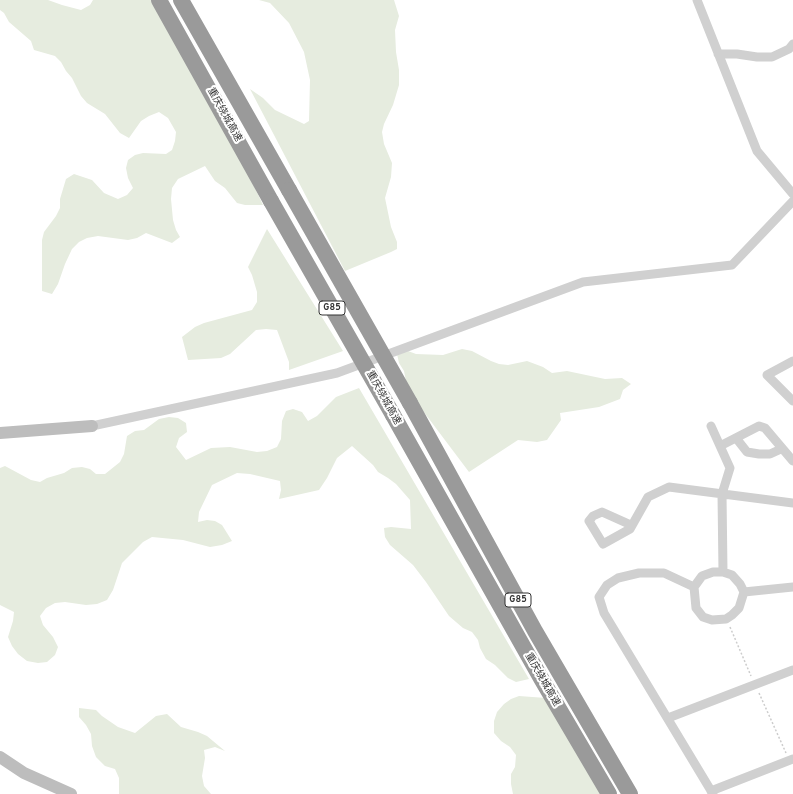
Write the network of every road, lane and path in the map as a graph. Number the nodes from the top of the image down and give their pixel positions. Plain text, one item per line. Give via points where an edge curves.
1 (159, 0) edge
2 (181, 0) edge
3 (697, 0) edge
4 (793, 44) edge
5 (718, 54) junction
6 (793, 194) edge
7 (793, 201) edge
8 (793, 361) edge
9 (793, 401) edge
10 (92, 426) joint
11 (710, 426) dead end
12 (0, 433) edge
13 (736, 438) junction
14 (722, 445) dead end
15 (781, 448) dead end
16 (793, 461) edge
17 (722, 494) junction
18 (793, 503) edge
19 (631, 525) dead end
20 (723, 572) junction
21 (694, 587) junction
22 (793, 587) edge
23 (744, 592) junction
24 (793, 670) edge
25 (668, 718) junction
26 (0, 758) edge
27 (793, 759) edge
28 (712, 792) edge
29 (71, 794) edge
30 (609, 794) edge
31 (630, 794) edge

1 - 30 highway, 重庆绕城高速 / G85, bridge via 538,674
2 - 31 highway, 重庆绕城高速 / G85, bridge via 410,403 535,631
3 - 5 street
4 - 5 street via 789,49 772,57
5 - 6 street via 756,151
7 - 10 street via 732,265 583,282 337,373
8 - 9 street via 767,375
10 - 12 street
11 - 17 street via 730,468
13 - 14 street
13 - 15 street via 747,452 770,454
13 - 16 street via 759,426 765,428
17 - 18 street
17 - 19 street via 669,487 648,497
17 - 20 street
20 - 21 street via 702,576
20 - 23 street via 732,575
21 - 23 street via 696,608 703,616 712,620 726,619 732,615 739,608
21 - 25 street via 664,574 639,573 618,578 607,585 599,597 604,613
22 - 23 street
24 - 25 street
25 - 28 street
26 - 29 street via 24,773
27 - 28 street

